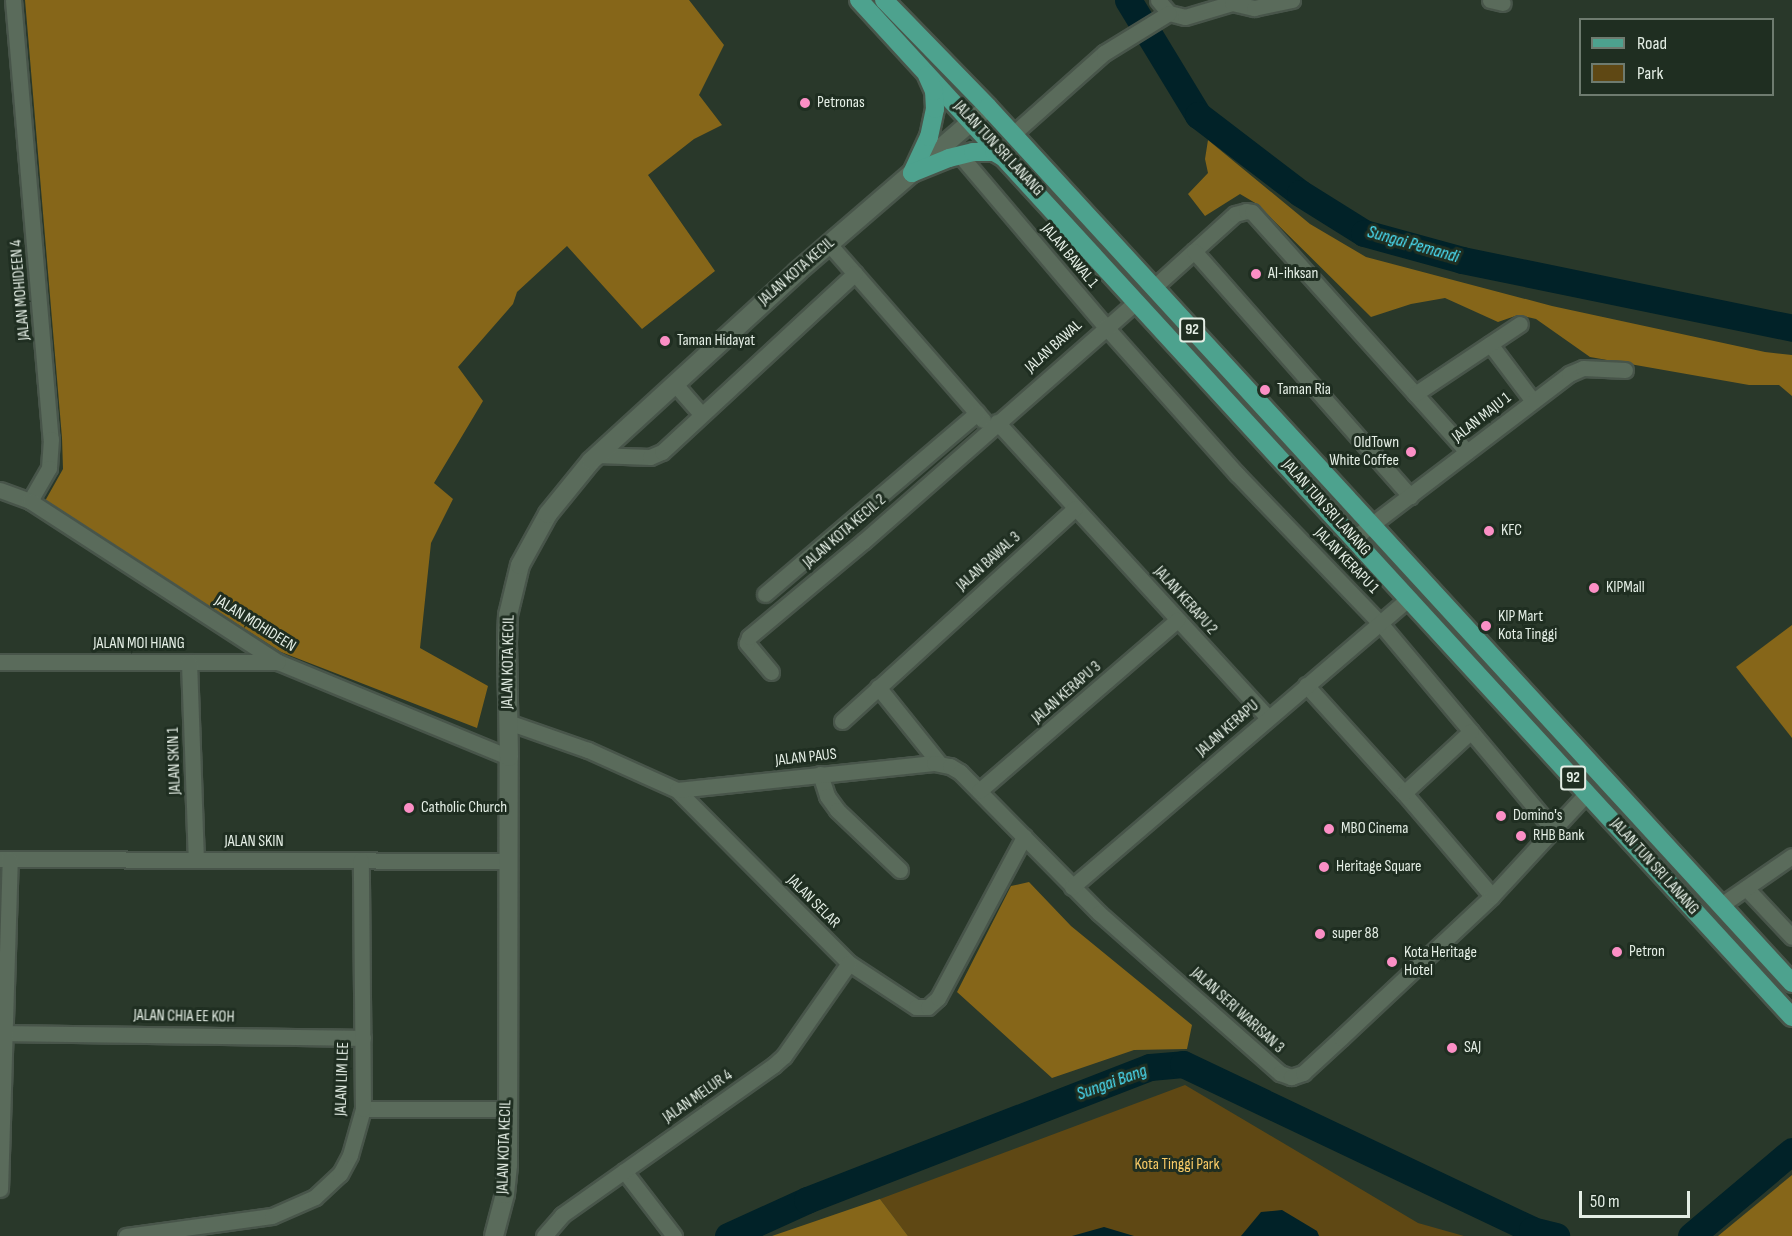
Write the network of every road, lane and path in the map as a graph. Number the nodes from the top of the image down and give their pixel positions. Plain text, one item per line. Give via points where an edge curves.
1 (13, 0) edge
2 (859, 0) edge
3 (884, 0) edge
4 (1158, 0) edge
5 (1292, 0) edge
6 (1164, 16) junction
7 (925, 70) junction
8 (988, 107) junction
9 (972, 121) junction
10 (1013, 134) junction
11 (960, 155) junction
12 (1008, 160) junction
13 (912, 172) junction
14 (829, 244) junction
15 (1194, 251) junction
16 (855, 273) junction
17 (1153, 288) junction
18 (1137, 301) junction
19 (1520, 324) dead end
20 (1105, 326) junction
21 (1490, 344) junction
22 (1625, 370) dead end
23 (674, 383) junction
24 (1415, 394) junction
25 (1533, 401) junction
26 (977, 413) junction
27 (701, 414) junction
28 (993, 425) junction
29 (1467, 452) junction
30 (597, 455) junction
31 (0, 490) edge
32 (1410, 496) junction
33 (30, 501) junction
34 (1075, 508) junction
35 (1371, 525) junction
36 (1354, 538) junction
37 (765, 594) dead end
38 (1408, 598) junction
39 (1177, 620) junction
40 (1380, 623) junction
41 (0, 662) edge
42 (189, 662) junction
43 (278, 662) junction
44 (771, 672) dead end
45 (1306, 685) junction
46 (878, 687) junction
47 (1268, 718) junction
48 (842, 721) dead end
49 (508, 722) junction
50 (1471, 731) junction
51 (509, 757) junction
52 (939, 763) junction
53 (820, 774) junction
54 (677, 790) junction
55 (979, 791) junction
56 (1404, 793) junction
57 (1587, 793) junction
58 (1553, 829) junction
59 (1024, 837) junction
60 (1792, 856) edge
61 (5, 859) edge
62 (196, 860) junction
63 (361, 860) junction
64 (508, 861) junction
65 (900, 870) dead end
66 (1071, 887) junction
67 (1746, 888) junction
68 (1492, 896) junction
69 (1721, 905) junction
70 (1792, 937) edge
71 (849, 963) junction
72 (1792, 983) edge
73 (1792, 1017) edge
74 (5, 1033) junction
75 (363, 1038) junction
76 (363, 1109) junction
77 (508, 1109) junction
78 (624, 1171) junction
79 (0, 1189) edge
80 (126, 1236) edge
81 (494, 1236) edge
82 (543, 1236) edge
83 (674, 1236) edge

1 - 33 street, JALAN MOHIDEEN 4 via 51,440 49,468
2 - 7 main road, JALAN TUN SRI LANANG / 92
3 - 8 main road, JALAN TUN SRI LANANG / 92
4 - 6 street
5 - 6 street via 1254,8 1232,3 1185,16
6 - 10 street via 1104,53
7 - 9 main road, JALAN TUN SRI LANANG / 92
7 - 13 main road via 934,91 935,109 929,137
8 - 9 street, JALAN KOTA KECIL
8 - 10 main road, JALAN TUN SRI LANANG / 92
9 - 12 main road, JALAN TUN SRI LANANG / 92
9 - 13 street, JALAN KOTA KECIL
10 - 17 main road, JALAN TUN SRI LANANG / 92
11 - 12 main road via 994,152
11 - 13 main road
11 - 20 street, JALAN BAWAL 1
12 - 18 main road, JALAN TUN SRI LANANG / 92
13 - 14 street, JALAN KOTA KECIL
14 - 16 street
14 - 23 street, JALAN KOTA KECIL
15 - 17 street
15 - 24 street via 1235,214 1252,212
15 - 32 street
16 - 26 street
16 - 27 street
17 - 35 main road, JALAN TUN SRI LANANG / 92
18 - 20 street, JALAN BAWAL
18 - 36 main road, JALAN TUN SRI LANANG / 92
19 - 21 street
20 - 28 street, JALAN BAWAL
20 - 40 street, JALAN KERAPU 1 via 1237,474
21 - 24 street
21 - 25 street
22 - 25 street, JALAN MAJU 1 via 1578,369
23 - 27 street
23 - 30 street, JALAN KOTA KECIL
24 - 29 street
25 - 29 street, JALAN MAJU 1
26 - 28 street
26 - 37 street
27 - 30 street via 662,452 650,457
28 - 34 street
28 - 44 street, JALAN KOTA KECIL 2 via 749,637 747,643
29 - 32 street, JALAN MAJU 1
30 - 49 street, JALAN KOTA KECIL via 548,514 520,566 508,615
31 - 33 street, JALAN MOHIDEEN
32 - 35 street, JALAN MAJU 1
33 - 43 street, JALAN MOHIDEEN
34 - 39 street, JALAN KERAPU 2
34 - 46 street, JALAN BAWAL 3
35 - 36 street, JALAN MAJU 1
35 - 69 main road, JALAN TUN SRI LANANG / 92
36 - 38 main road, JALAN TUN SRI LANANG / 92
38 - 40 street, JALAN KERAPU
38 - 57 main road, JALAN TUN SRI LANANG / 92
39 - 47 street, JALAN KERAPU 2
39 - 55 street, JALAN KERAPU 3
40 - 45 street, JALAN KERAPU
40 - 50 street, JALAN KERAPU 1
41 - 42 street, JALAN MOI HIANG
42 - 43 street, JALAN MOI HIANG
42 - 62 street, JALAN SKIN 1
43 - 51 street, JALAN MOHIDEEN
45 - 47 street, JALAN KERAPU
45 - 56 street
46 - 48 street, JALAN BAWAL 3
46 - 52 street
47 - 66 street, JALAN KERAPU
49 - 51 street, JALAN KOTA KECIL
49 - 54 street, JALAN SELAR via 588,750
50 - 56 street
50 - 58 street, JALAN KERAPU 1
51 - 64 street, JALAN KOTA KECIL
52 - 53 street, JALAN PAUS
52 - 55 street, JALAN SERI WARISAN 3 via 956,769
53 - 54 street, JALAN PAUS
53 - 65 street via 837,810
54 - 71 street, JALAN SELAR
55 - 59 street, JALAN SERI WARISAN 3
56 - 68 street
57 - 58 street, JALAN SERI WARISAN 3
57 - 73 main road, JALAN TUN SRI LANANG / 92
58 - 68 street, JALAN SERI WARISAN 3
59 - 66 street, JALAN SERI WARISAN 3
59 - 71 street, JALAN SELAR via 934,1003 922,1008 910,1005
60 - 67 street
61 - 62 street, JALAN SKIN
61 - 74 street
62 - 63 street, JALAN SKIN
63 - 64 street, JALAN SKIN
63 - 75 street, JALAN LIM LEE
64 - 77 street, JALAN KOTA KECIL
66 - 68 street, JALAN SERI WARISAN 3 via 1280,1073 1292,1077 1303,1073
67 - 69 street
67 - 70 street
69 - 72 main road, JALAN TUN SRI LANANG / 92
71 - 78 street, JALAN MELUR 4 via 784,1056
74 - 75 street, JALAN CHIA EE KOH
74 - 79 street
75 - 76 street, JALAN LIM LEE
76 - 77 street
76 - 80 street, JALAN LIM LEE via 350,1155 340,1174 329,1188 308,1202 272,1216
77 - 81 street, JALAN KOTA KECIL via 505,1194
78 - 82 street, JALAN MELUR 4 via 562,1215
78 - 83 street

